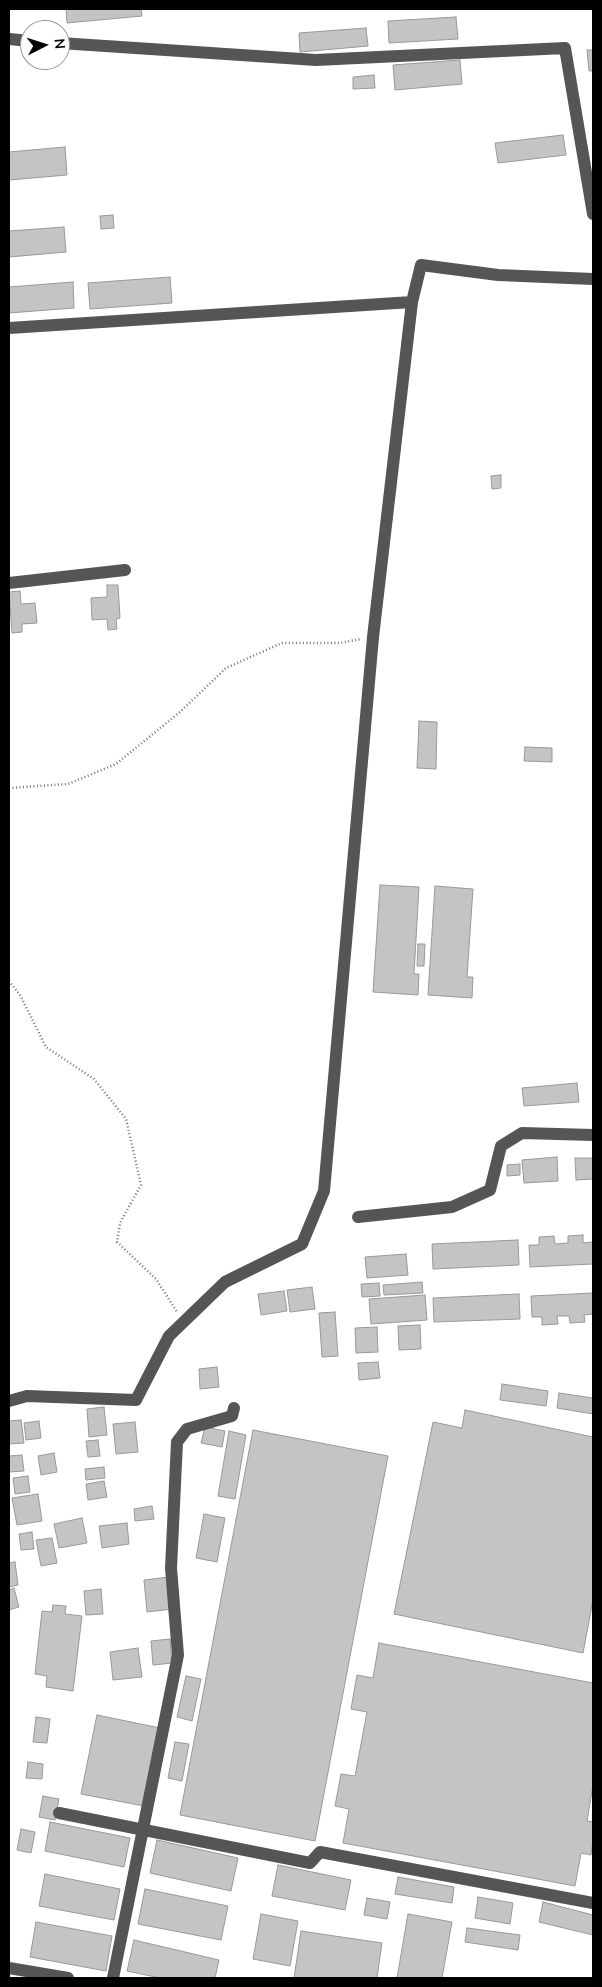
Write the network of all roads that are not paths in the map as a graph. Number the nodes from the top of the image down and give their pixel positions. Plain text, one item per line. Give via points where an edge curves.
1 (70, 44) edge
2 (593, 214) edge
3 (593, 279) edge
4 (412, 302) junction
5 (9, 328) edge
6 (125, 570) dead end
7 (9, 583) edge
8 (593, 1135) edge
9 (358, 1217) dead end
10 (9, 1401) edge
11 (234, 1408) dead end
12 (59, 1812) dead end
13 (144, 1830) junction
14 (593, 1903) edge
15 (9, 1969) edge
16 (68, 1978) edge
17 (113, 1978) edge

1 - 2 street via 316,60 565,48
3 - 4 street via 498,275 421,266
4 - 5 street
4 - 10 street via 373,638 324,1191 302,1244 225,1282 169,1336 136,1400 27,1396
6 - 7 street
8 - 9 street via 522,1133 501,1146 490,1190 452,1208
11 - 13 street via 232,1416 187,1429 177,1442 171,1568 178,1655
12 - 13 street
13 - 14 street via 310,1863 320,1852
13 - 17 street
15 - 16 street

